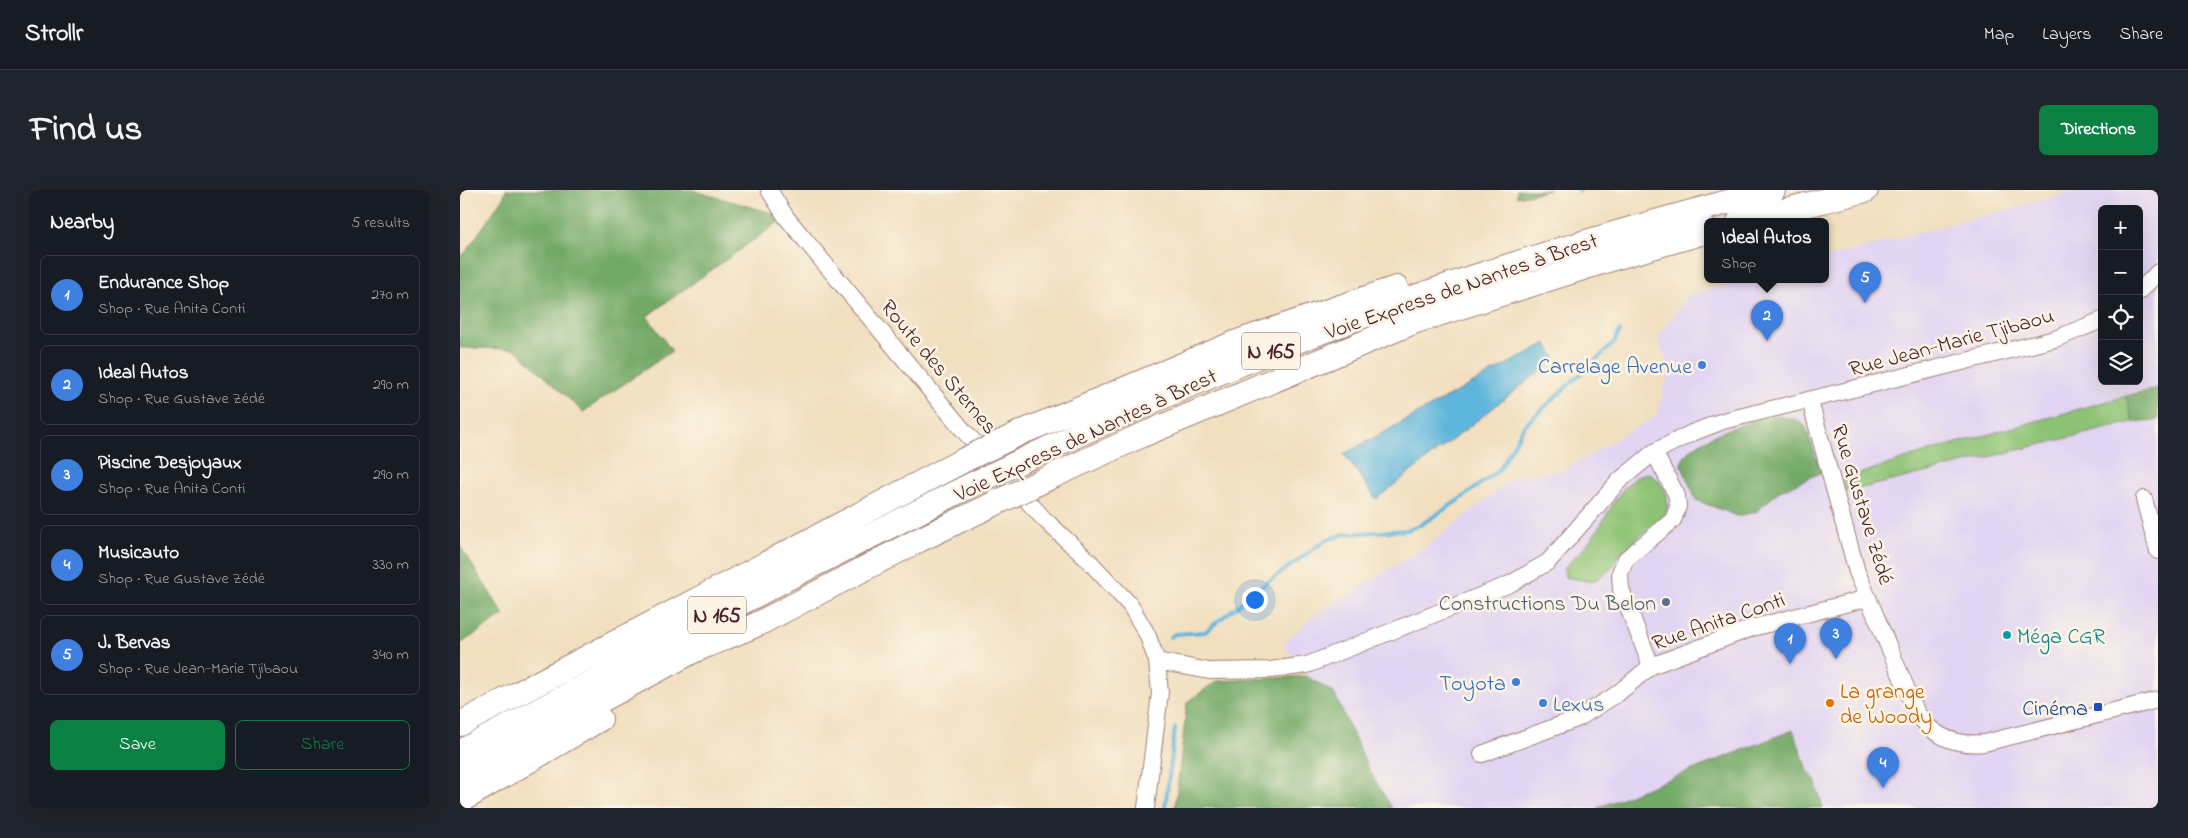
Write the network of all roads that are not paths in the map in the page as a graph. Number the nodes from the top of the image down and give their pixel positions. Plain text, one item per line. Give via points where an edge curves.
1 (769, 190) edge
2 (1773, 190) edge
3 (1866, 190) edge
4 (1755, 218) edge
5 (1704, 232) edge
6 (1511, 265) junction
7 (2158, 272) edge
8 (2143, 288) edge
9 (2098, 322) edge
10 (1810, 400) junction
11 (1654, 452) junction
12 (2144, 499) dead end
13 (2158, 551) edge
14 (1868, 598) junction
15 (758, 624) junction
16 (1157, 661) junction
17 (1651, 666) junction
18 (2158, 700) edge
19 (460, 724) edge
20 (460, 752) edge
21 (1482, 754) dead end
22 (460, 776) edge
23 (460, 801) edge
24 (1146, 808) edge

1 - 16 street, Route des Sternes via 786,217 964,431 1042,518 1130,605 1147,634
2 - 6 highway, Voie Express de Nantes à Brest / N 165
3 - 4 highway
5 - 15 highway, Voie Express de Nantes à Brest / N 165, bridge via 1604,260 1416,321 1140,436 1055,475 919,540
6 - 19 highway, bridge via 1472,264 1310,316 1237,342 1020,433
6 - 20 highway, Voie Express de Nantes à Brest / N 165, bridge via 1262,355 1134,408 786,578
7 - 8 street
9 - 10 street, Rue Jean-Marie Tjibaou via 2055,339
10 - 11 street, Rue Jean-Marie Tjibaou via 1723,421
10 - 14 street, Rue Gustave Zédé via 1857,572
11 - 16 street, Rue Jean-Marie Tjibaou via 1619,481 1548,562 1510,584 1307,665 1270,670 1209,671
11 - 17 street via 1677,496 1678,507 1673,520 1626,559 1620,572 1621,589
12 - 13 street
14 - 17 street, Rue Anita Conti via 1752,628
14 - 18 street, Rue Gustave Zédé via 1916,711 1924,723 1944,738 1965,745 2001,740
15 - 22 highway, Voie Express de Nantes à Brest / N 165 via 693,651
15 - 23 highway via 698,665
16 - 24 street, Route des Sternes via 1160,693
17 - 21 street, Rue Anita Conti via 1580,718

